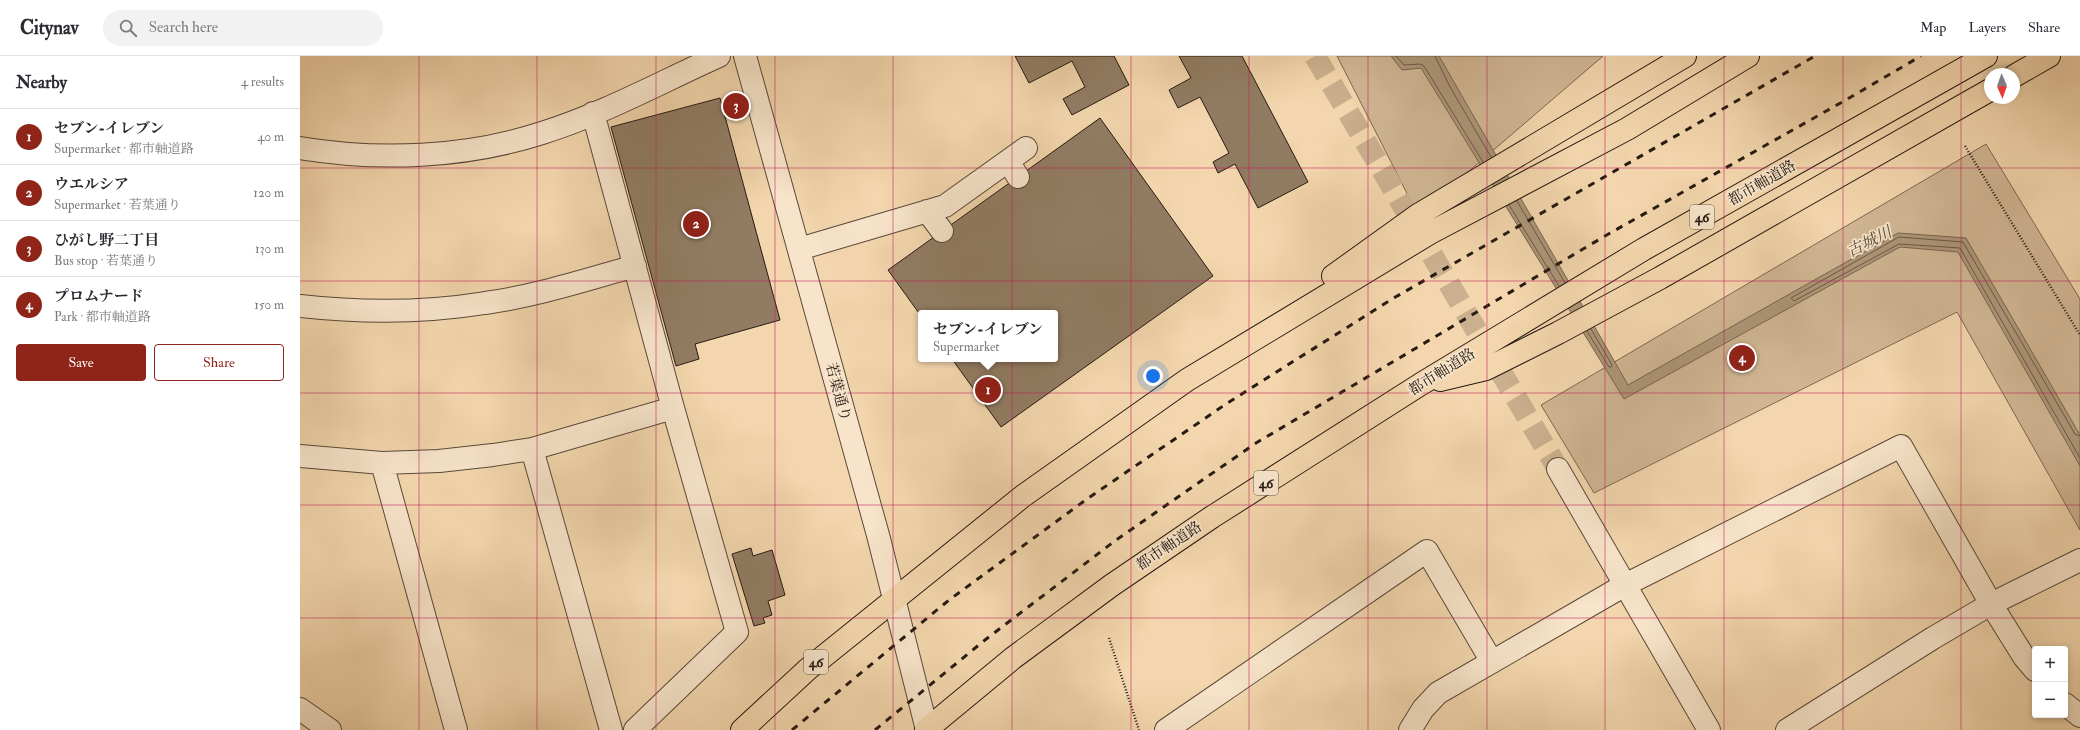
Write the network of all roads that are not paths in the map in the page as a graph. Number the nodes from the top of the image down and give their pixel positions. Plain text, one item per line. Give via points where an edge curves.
1 (719, 56) edge
2 (745, 56) edge
3 (1685, 56) edge
4 (1748, 56) edge
5 (1986, 56) edge
6 (2049, 56) edge
7 (2020, 73) edge
8 (1984, 93) edge
9 (593, 113) junction
10 (300, 148) edge
11 (1026, 148) dead end
12 (927, 211) junction
13 (942, 231) dead end
14 (799, 249) junction
15 (635, 266) junction
16 (300, 306) edge
17 (1187, 380) junction
18 (1421, 384) junction
19 (673, 408) junction
20 (532, 449) junction
21 (300, 456) edge
22 (382, 463) junction
23 (1558, 470) tunnel mouth
24 (2080, 560) edge
25 (1625, 585) junction
26 (894, 598) junction
27 (1991, 604) junction
28 (1492, 662) junction
29 (2032, 666) edge
30 (2068, 706) edge
31 (300, 709) edge
32 (2080, 716) edge
33 (330, 730) edge
34 (456, 730) edge
35 (611, 730) edge
36 (635, 730) edge
37 (742, 730) edge
38 (927, 730) edge
39 (1166, 730) edge
40 (1410, 730) edge
41 (1709, 730) edge
42 (1787, 730) edge

1 - 9 street
2 - 14 street, 若葉通り
3 - 17 main road, 46 via 1418,215
4 - 17 main road, 46 via 1627,128 1430,233
5 - 18 main road, 都市軸道路 / 46 via 1644,249
6 - 7 main road
8 - 18 main road, 46 via 1660,278 1558,333 1486,369
9 - 10 street via 535,135 500,144 439,154 371,156 334,154
9 - 15 street
11 - 12 street via 1013,169 945,206
12 - 13 street
12 - 14 street
14 - 26 street, 若葉通り
15 - 16 street via 554,289 436,310 370,312
15 - 19 street
17 - 26 main road, 46 via 1023,496
18 - 38 main road, 都市軸道路 / 46 via 1112,584 1013,658
19 - 20 street
19 - 36 street via 738,632
20 - 22 street via 439,461
20 - 35 street
21 - 22 street
22 - 34 street
23 - 25 street
24 - 27 street
25 - 27 street via 1901,446
25 - 28 street
25 - 41 street
26 - 37 main road, 46 via 808,669
26 - 38 street, 若葉通り
27 - 29 street
27 - 42 street
28 - 39 street via 1427,551
28 - 40 street via 1438,693 1423,709
30 - 32 street
31 - 33 street

